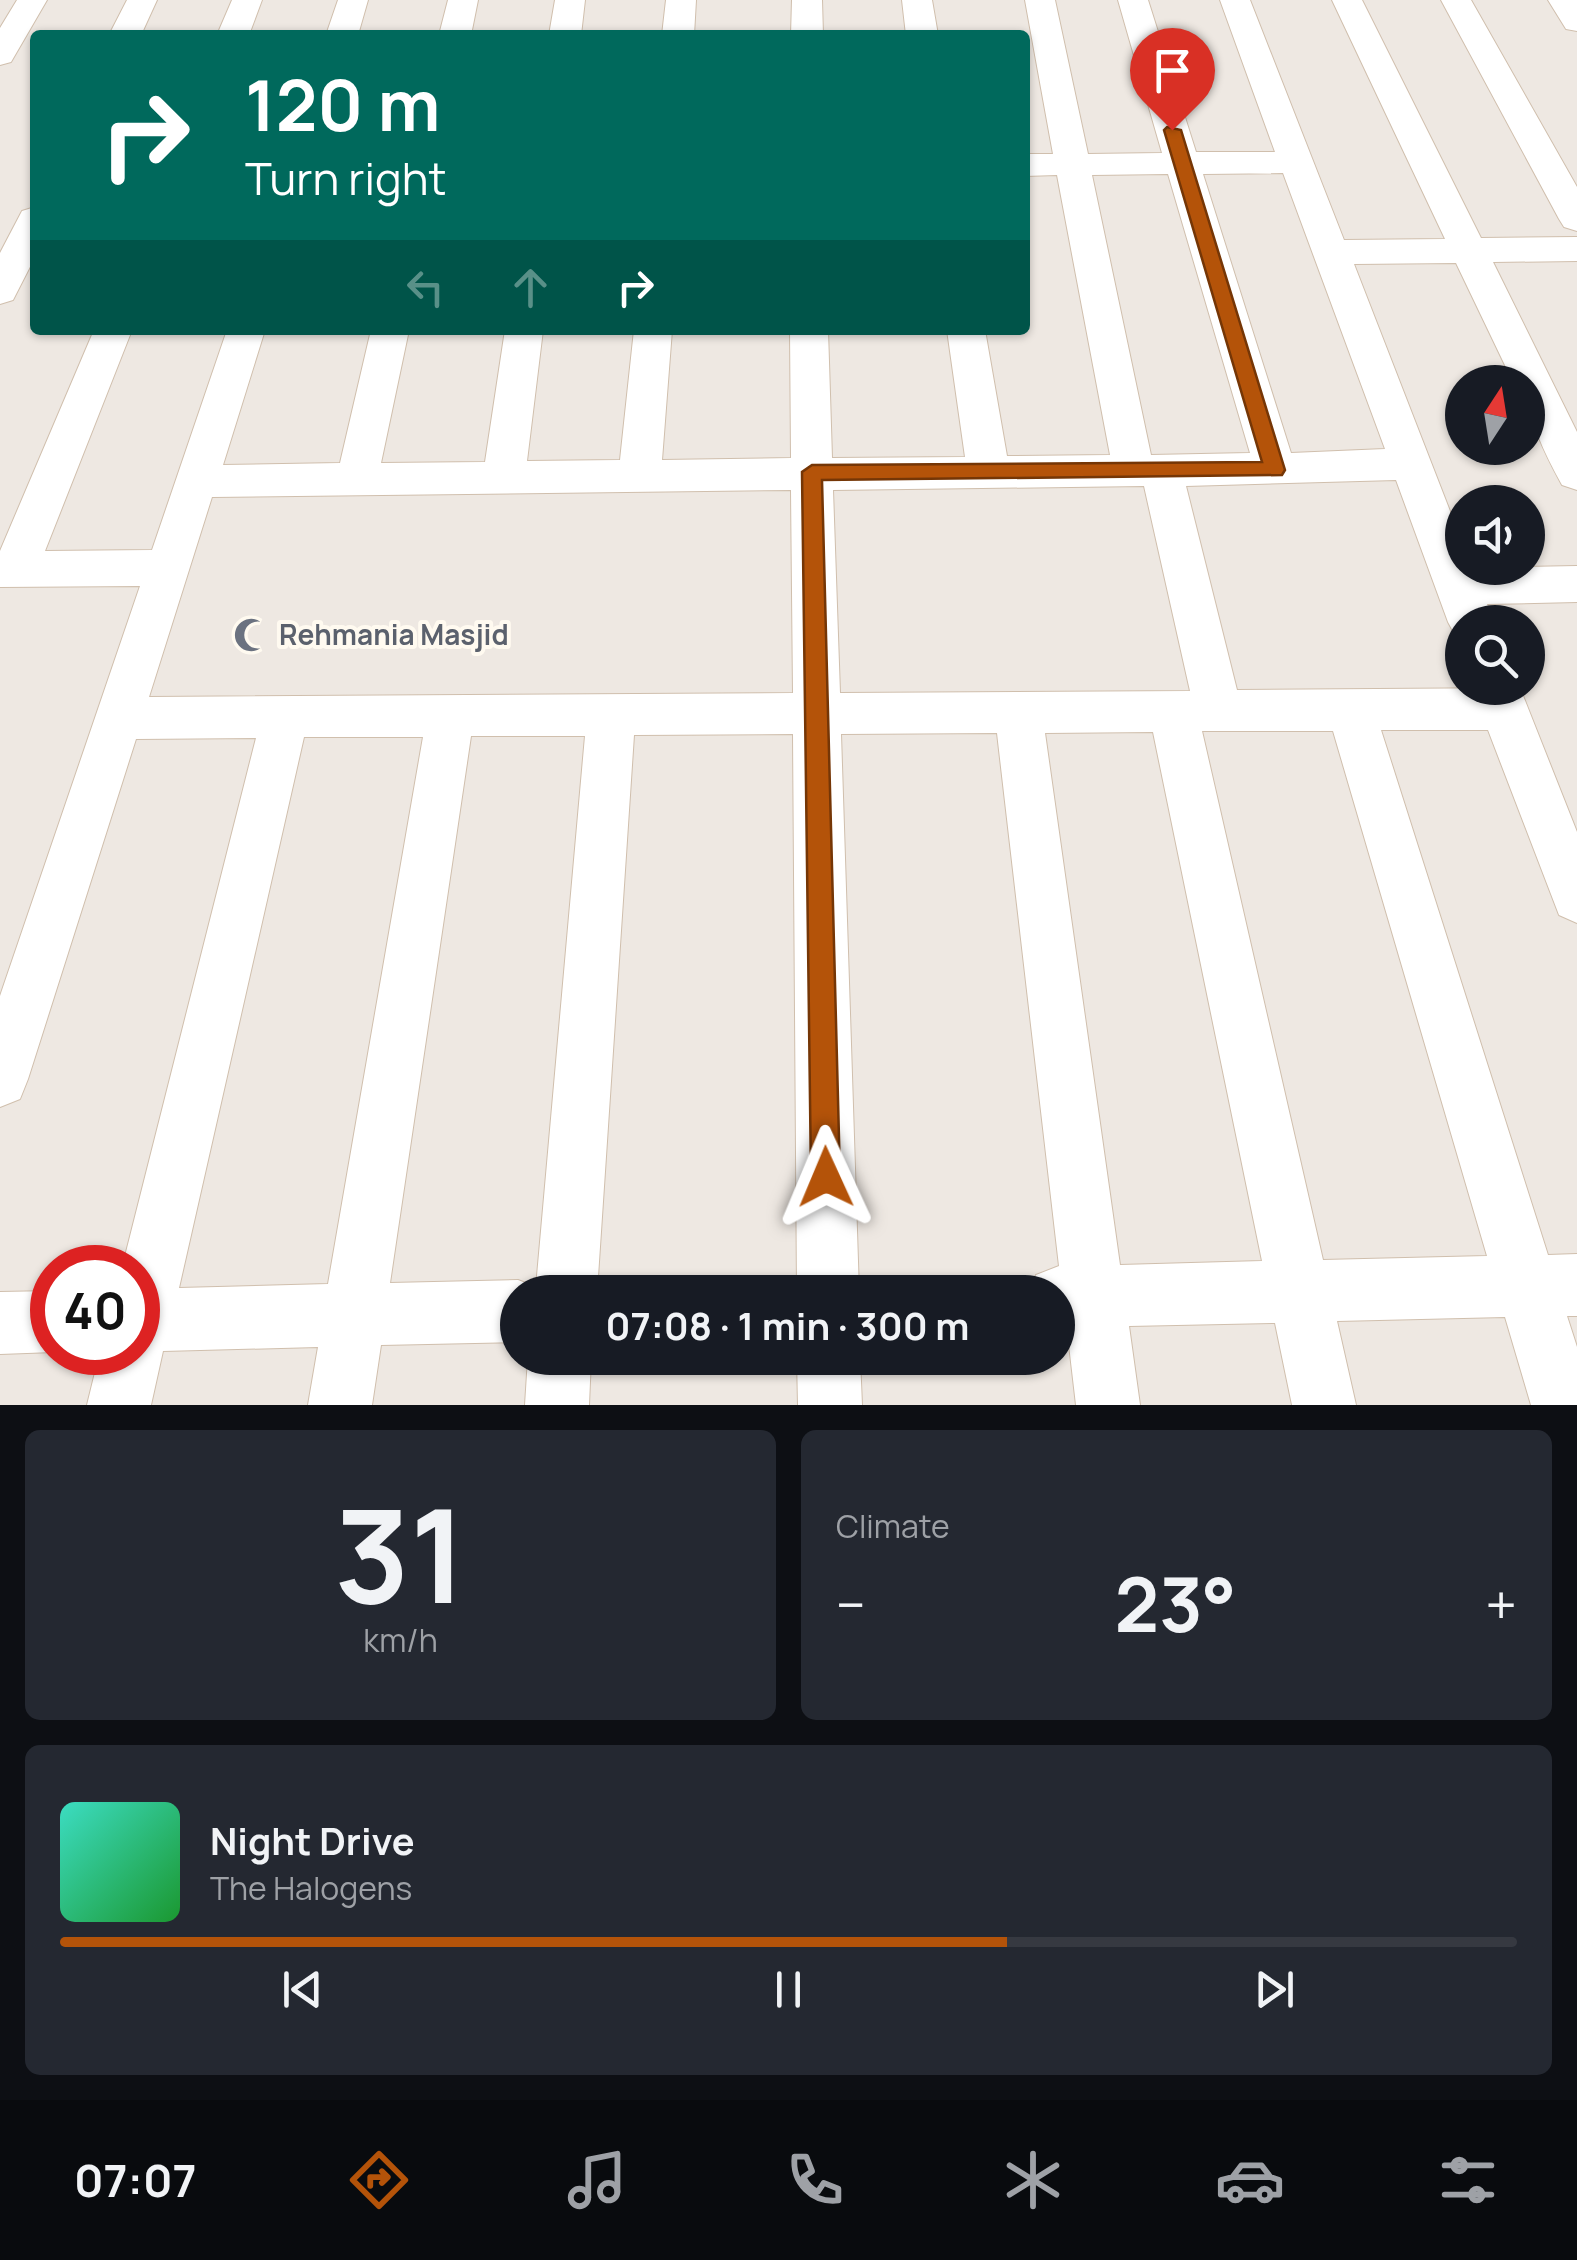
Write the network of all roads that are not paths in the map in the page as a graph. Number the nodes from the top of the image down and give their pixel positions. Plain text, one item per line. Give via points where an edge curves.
1 (32, 0) edge
2 (142, 0) edge
3 (247, 0) edge
4 (354, 0) edge
5 (463, 0) edge
6 (570, 0) edge
7 (681, 0) edge
8 (807, 0) edge
9 (917, 0) edge
10 (1040, 0) edge
11 (1133, 0) edge
12 (1235, 0) edge
13 (1347, 0) edge
14 (1456, 0) edge
15 (1563, 0) edge
16 (1577, 22) edge
17 (127, 30) edge
18 (235, 30) edge
19 (344, 30) edge
20 (456, 30) edge
21 (567, 30) edge
22 (678, 30) edge
23 (806, 30) edge
24 (921, 30) edge
25 (0, 55) edge
26 (1296, 162) junction
27 (1182, 163) junction
28 (1030, 165) edge
29 (1073, 165) junction
30 (1577, 219) edge
31 (22, 243) edge
32 (1468, 250) junction
33 (1577, 250) edge
34 (1330, 252) junction
35 (0, 291) edge
36 (111, 335) edge
37 (244, 335) edge
38 (389, 335) edge
39 (523, 335) edge
40 (652, 335) edge
41 (809, 335) edge
42 (967, 335) edge
43 (1411, 464) junction
44 (1147, 468) junction
45 (988, 470) junction
46 (1274, 470) junction
47 (812, 472) junction
48 (1577, 474) edge
49 (640, 475) junction
50 (504, 477) junction
51 (356, 479) junction
52 (196, 481) junction
53 (168, 568) junction
54 (8, 569) edge
55 (1577, 584) edge
56 (1464, 605) edge
57 (1445, 702) edge
58 (1503, 705) edge
59 (1351, 710) junction
60 (1195, 711) junction
61 (1018, 712) junction
62 (816, 714) junction
63 (611, 715) junction
64 (450, 716) junction
65 (286, 717) junction
66 (118, 718) junction
67 (1577, 898) edge
68 (18, 969) edge
69 (0, 1079) edge
70 (158, 1245) edge
71 (567, 1275) edge
72 (828, 1275) edge
73 (1552, 1286) edge
74 (1299, 1292) junction
75 (1076, 1297) edge
76 (500, 1311) edge
77 (354, 1315) junction
78 (30, 1323) edge
79 (0, 1324) edge
80 (160, 1328) edge
81 (126, 1375) edge
82 (559, 1375) edge
83 (829, 1375) edge
84 (119, 1405) edge
85 (340, 1405) edge
86 (557, 1405) edge
87 (830, 1405) edge
88 (1108, 1405) edge
89 (1324, 1405) edge
90 (1563, 1405) edge

1 - 25 street
2 - 17 street
3 - 18 street
4 - 19 street
5 - 20 street
6 - 21 street
7 - 22 street
8 - 23 street
9 - 24 street
10 - 29 street
11 - 27 street
12 - 26 street
13 - 32 street
14 - 30 street
15 - 16 street
26 - 27 street
26 - 34 street
27 - 29 street
27 - 46 street
28 - 29 street
29 - 44 street
31 - 35 street
32 - 33 street
32 - 34 street
32 - 48 street
34 - 43 street
36 - 54 street
37 - 52 street
38 - 51 street
39 - 50 street
40 - 49 street
41 - 47 street
42 - 45 street
43 - 46 street
43 - 56 street
44 - 45 street
44 - 46 street
44 - 60 street
45 - 47 street
47 - 49 street
47 - 62 street
49 - 50 street
50 - 51 street
51 - 52 street
52 - 53 street
53 - 54 street
53 - 66 street
55 - 56 street
57 - 59 street
58 - 67 street
59 - 60 street
59 - 73 street
60 - 61 street
60 - 74 street
61 - 62 street
61 - 75 street
62 - 63 street
62 - 72 street
63 - 64 street
63 - 71 street
64 - 65 street
64 - 77 street
65 - 66 street
65 - 70 street
66 - 68 street
68 - 69 street
73 - 74 street
73 - 90 street
74 - 75 street
74 - 89 street
75 - 88 street
76 - 77 street
77 - 80 street
77 - 85 street
78 - 79 street
81 - 84 street
82 - 86 street
83 - 87 street

